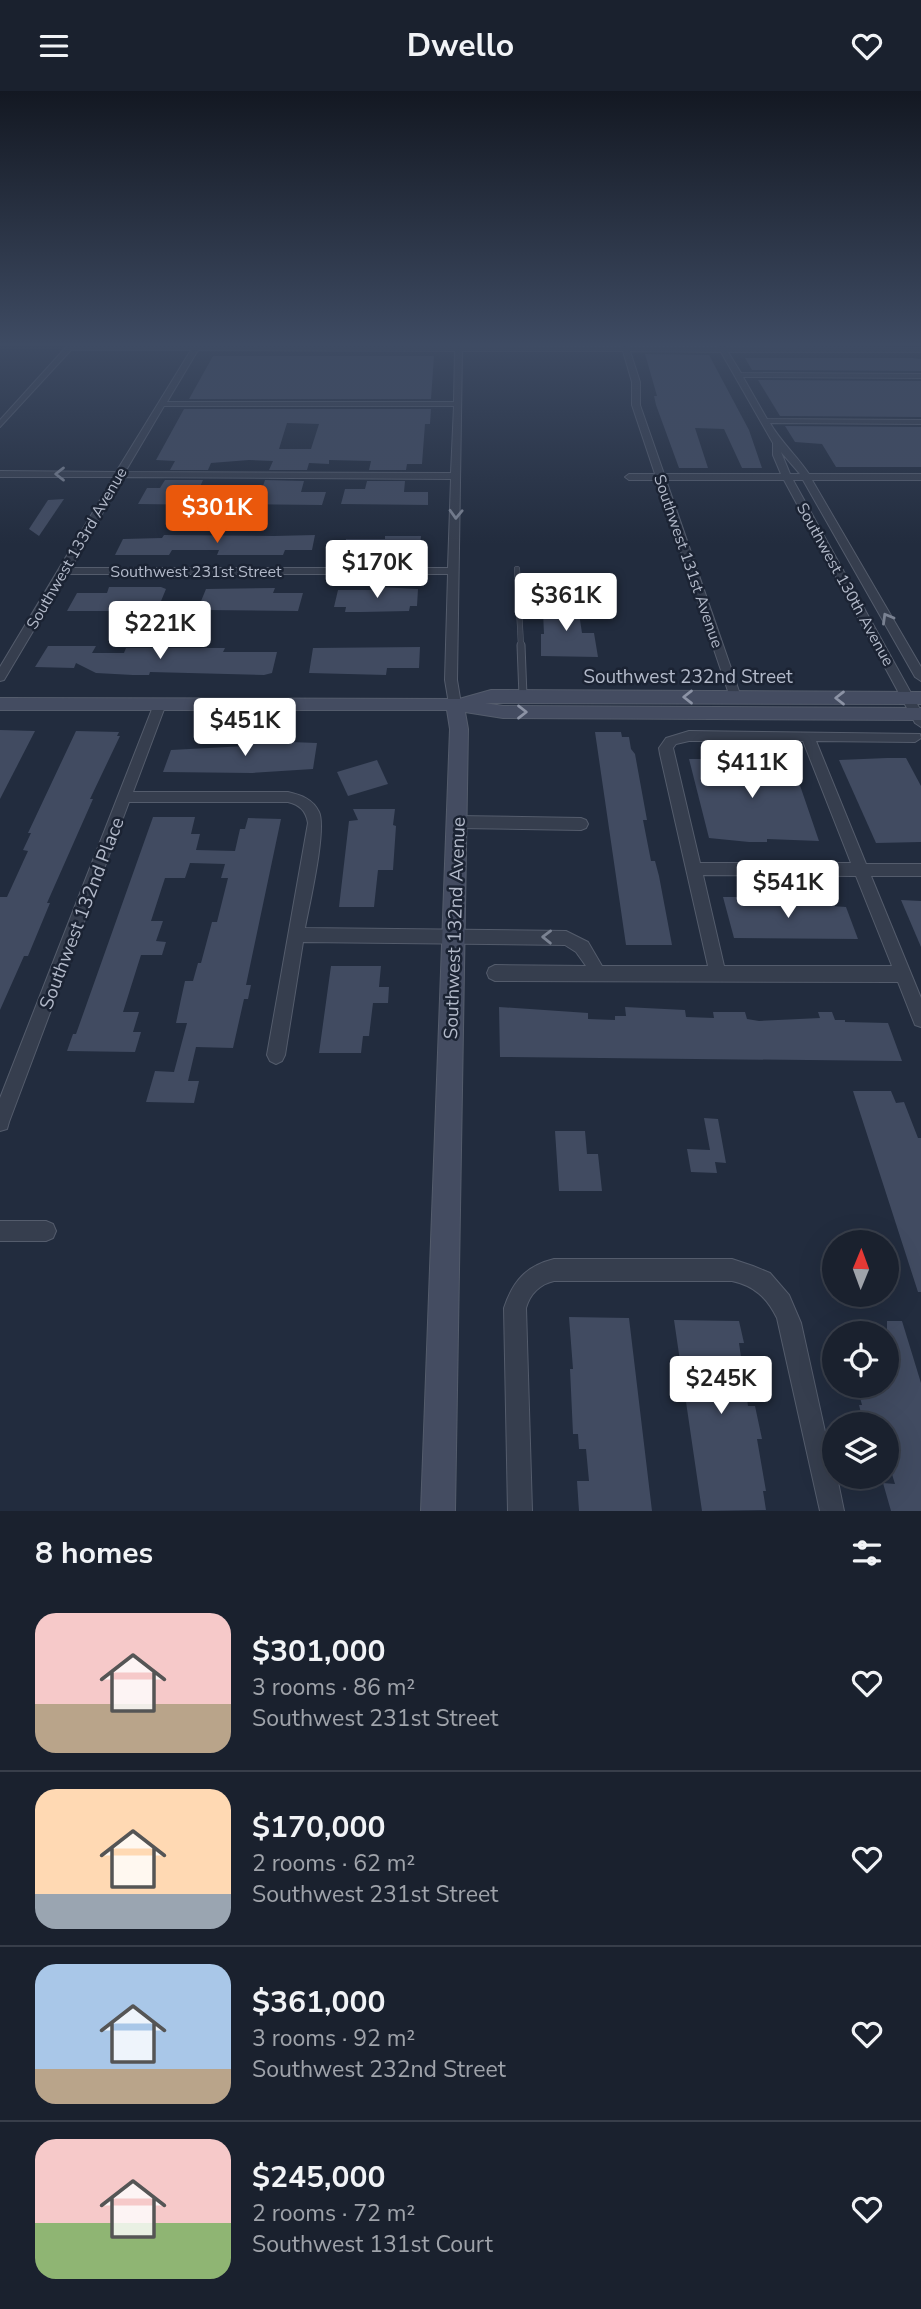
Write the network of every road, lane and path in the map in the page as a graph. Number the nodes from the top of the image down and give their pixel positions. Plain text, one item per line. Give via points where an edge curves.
1 (12, 411) edge
2 (157, 411) edge
3 (458, 411) edge
4 (638, 411) edge
5 (759, 411) edge
6 (765, 421) junction
7 (921, 422) edge
8 (0, 425) edge
9 (777, 443) junction
10 (0, 474) edge
11 (120, 475) junction
12 (457, 476) junction
13 (629, 477) dead end
14 (661, 477) junction
15 (788, 477) junction
16 (806, 477) junction
17 (921, 477) edge
18 (517, 569) dead end
19 (63, 571) junction
20 (454, 571) junction
21 (0, 677) edge
22 (921, 677) edge
23 (523, 696) junction
24 (735, 697) junction
25 (0, 704) edge
26 (160, 704) junction
27 (455, 704) junction
28 (918, 709) edge
29 (807, 736) junction
30 (915, 737) dead end
31 (126, 797) junction
32 (457, 822) junction
33 (581, 824) dead end
34 (693, 869) junction
35 (861, 870) junction
36 (921, 870) edge
37 (296, 936) junction
38 (453, 936) junction
39 (495, 973) dead end
40 (597, 973) junction
41 (718, 974) junction
42 (903, 974) junction
43 (921, 1019) edge
44 (275, 1055) dead end
45 (0, 1122) edge
46 (0, 1231) edge
47 (46, 1231) dead end
48 (438, 1511) edge
49 (520, 1511) edge
50 (832, 1511) edge

1 - 8 street
2 - 11 street, Southwest 133rd Avenue
3 - 12 street, Southwest 132nd Avenue
4 - 14 street, Southwest 131st Avenue
5 - 6 street, Southwest 130th Avenue
6 - 7 street
6 - 9 street, Southwest 130th Avenue
9 - 15 street, Southwest 130th Avenue via 778,459
9 - 16 street, Southwest 130th Avenue
11 -> 10 street
11 - 12 street
11 - 19 street, Southwest 133rd Avenue
12 -> 20 street, Southwest 132nd Avenue
13 - 14 street
14 - 15 street
14 - 24 street, Southwest 131st Avenue
15 - 16 street
15 - 28 street, Southwest 130th Avenue
16 - 17 street
22 -> 16 street, Southwest 130th Avenue
18 - 23 lane
19 - 20 street, Southwest 231st Street
19 - 21 street, Southwest 133rd Avenue
20 - 27 street, Southwest 132nd Avenue via 451,680
24 -> 23 street, Southwest 232nd Street
23 - 27 street, Southwest 232nd Street via 491,696
28 -> 24 street, Southwest 232nd Street
25 - 26 street, Southwest 232nd Street
26 - 27 street, Southwest 232nd Street
26 - 31 street, Southwest 132nd Place
27 -> 28 street, Southwest 232nd Street via 503,712
27 - 32 street, Southwest 132nd Avenue via 459,729
29 - 30 street
29 - 34 street via 689,736 671,741 667,754
29 - 35 street
31 - 37 street via 279,797 308,806 315,823
31 - 45 street, Southwest 132nd Place
32 - 33 street
32 - 38 street, Southwest 132nd Avenue
34 - 35 street
34 - 41 street
35 - 36 street
35 - 42 street
37 - 38 street
37 - 44 street
40 -> 38 street via 585,949 566,938
38 - 48 street, Southwest 132nd Avenue
39 - 40 street
40 - 41 street
41 - 42 street
42 - 43 street
46 - 47 street
49 - 50 street via 518,1297 531,1279 546,1271 644,1270 732,1271 755,1275 772,1289 789,1322

